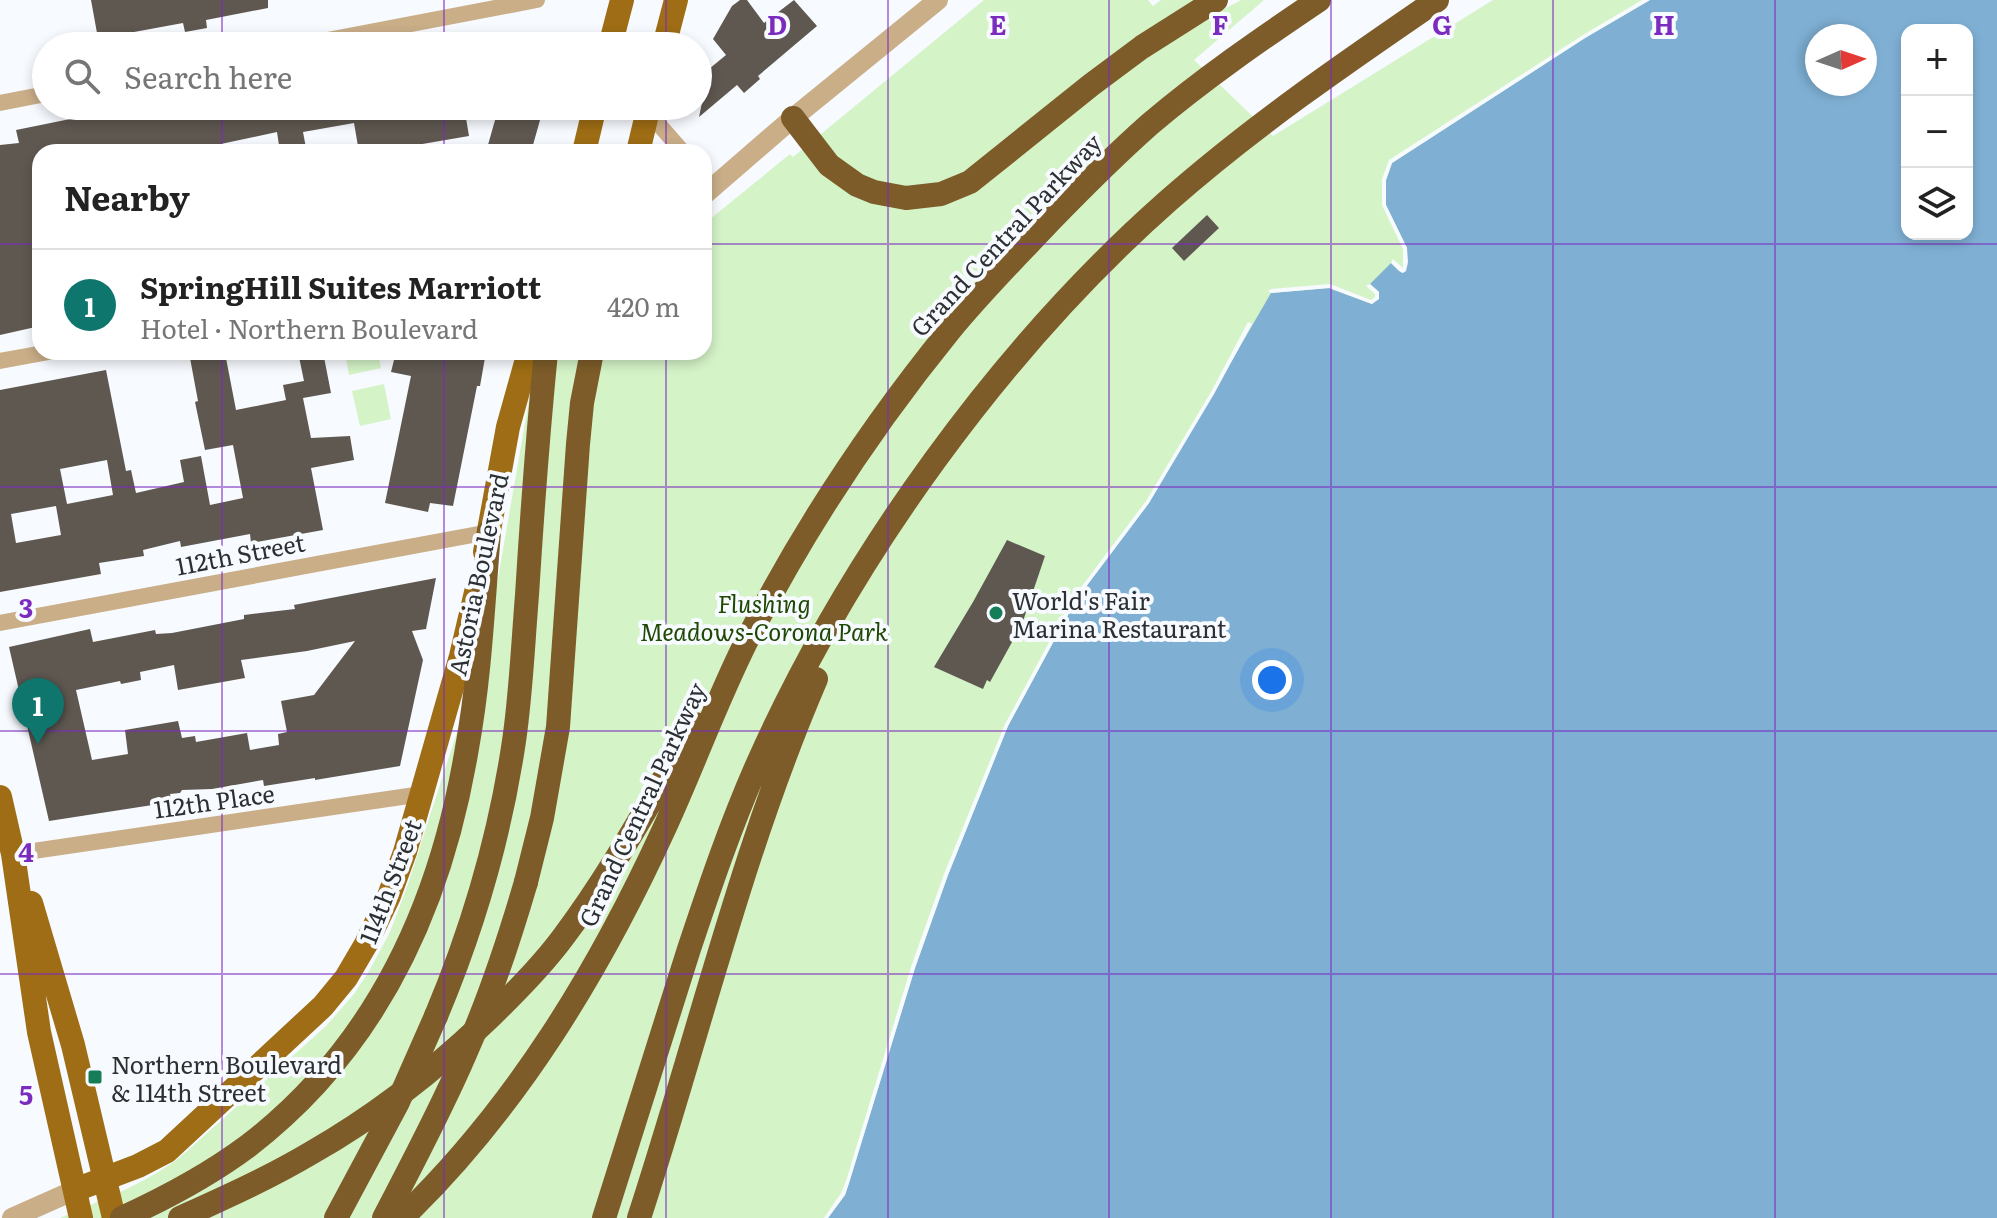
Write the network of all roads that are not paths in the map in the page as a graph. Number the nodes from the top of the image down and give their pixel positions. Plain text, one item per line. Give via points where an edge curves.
1 (537, 0) edge
2 (622, 0) edge
3 (676, 0) edge
4 (938, 0) edge
5 (1216, 0) edge
6 (1319, 0) edge
7 (1437, 0) edge
8 (369, 32) edge
9 (614, 32) edge
10 (668, 32) edge
11 (32, 97) edge
12 (0, 103) edge
13 (793, 118) junction
14 (592, 120) edge
15 (646, 120) edge
16 (658, 120) edge
17 (586, 144) edge
18 (640, 144) edge
19 (677, 144) edge
20 (712, 182) edge
21 (32, 355) edge
22 (527, 360) edge
23 (545, 360) edge
24 (590, 360) edge
25 (0, 361) edge
26 (953, 438) junction
27 (489, 532) junction
28 (0, 623) edge
29 (745, 644) junction
30 (422, 794) junction
31 (0, 797) edge
32 (13, 854) junction
33 (674, 1109) junction
34 (105, 1179) junction
35 (75, 1190) junction
36 (116, 1214) edge
37 (12, 1218) edge
38 (81, 1218) edge
39 (180, 1218) edge
40 (336, 1218) edge
41 (384, 1218) edge
42 (402, 1218) edge
43 (604, 1218) edge
44 (639, 1218) edge
45 (646, 1218) edge

1 - 8 street
2 - 9 main road
3 - 10 main road
4 - 13 street
5 - 13 highway via 1142,47 970,182 941,194 906,198 857,185 829,165
6 - 29 highway, Grand Central Parkway via 1151,123 976,300 863,448
7 - 26 highway via 1278,111 1168,201 1019,353
11 - 12 street
13 - 20 street
14 - 17 main road
15 - 18 main road
16 - 19 street
21 - 25 street
22 - 27 main road, Astoria Boulevard
23 - 40 highway, bridge via 520,691 504,802 466,939 436,1016 398,1102
24 - 41 highway, bridge via 579,433 558,727 542,818 493,986 434,1122
26 - 33 highway via 864,581 799,718 755,835
26 - 43 highway via 840,607 758,763 704,906
27 - 28 street, 112th Street
27 - 30 main road, Astoria Boulevard
27 - 36 highway via 464,766 430,893 398,968 345,1049 276,1122 171,1195
29 - 39 highway via 589,900 530,978 446,1058 340,1136
29 - 42 highway, Grand Central Parkway via 666,826 584,985 489,1122
30 - 32 street, 112th Place
30 - 34 main road, 114th Street via 381,915 330,998 176,1143
31 - 32 main road
32 - 34 main road via 64,1012
32 - 35 main road via 37,1019
33 - 44 highway
33 - 45 highway
34 - 35 main road, 114th Street
34 - 36 main road
35 - 37 street, 114th Street
35 - 38 main road

